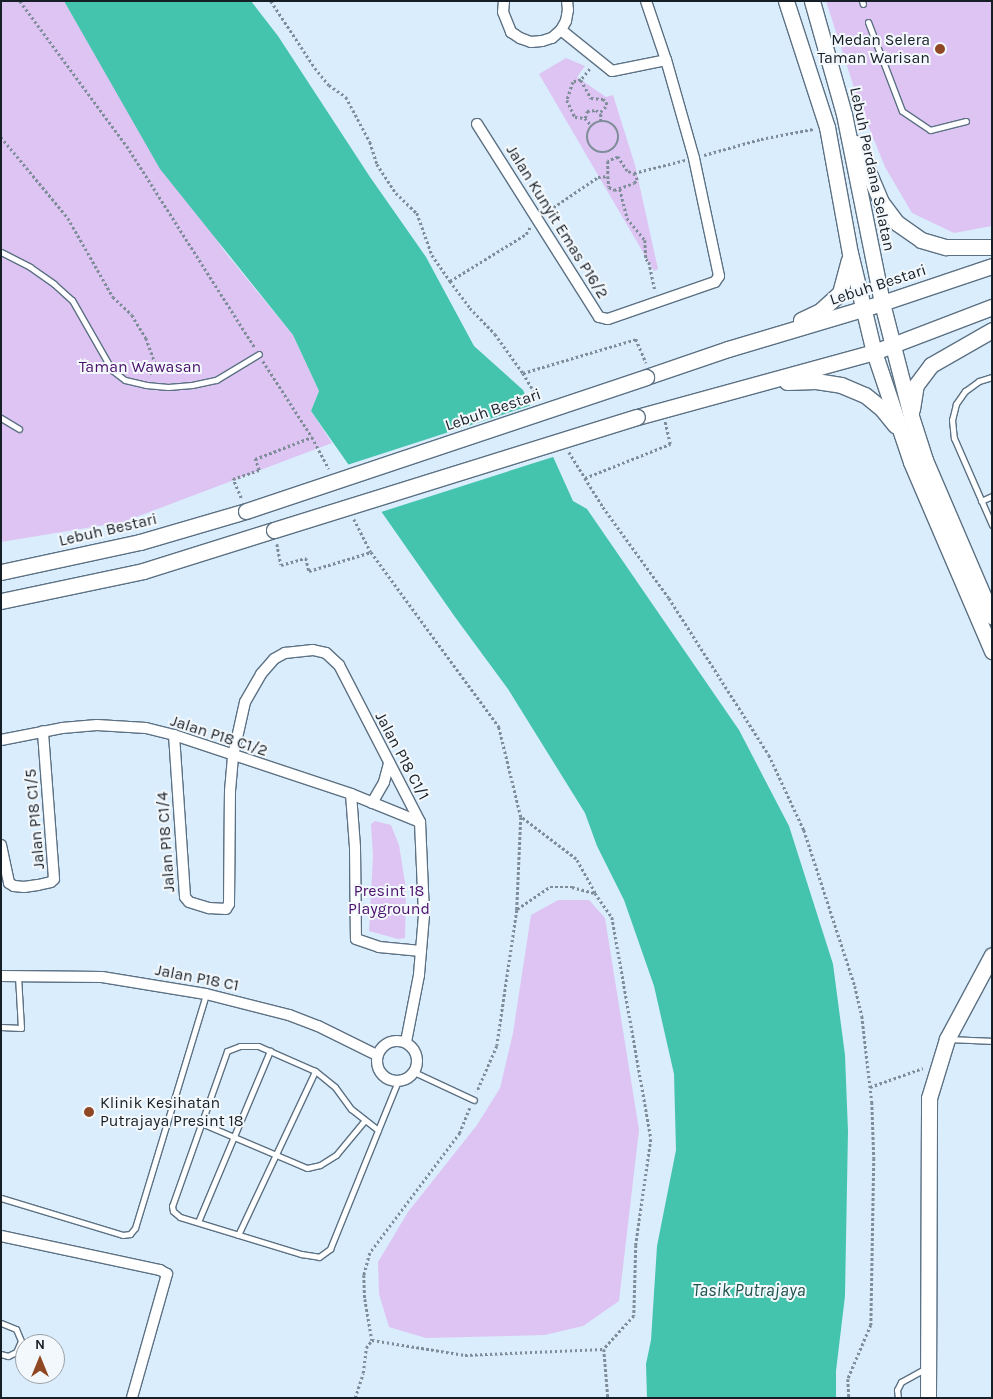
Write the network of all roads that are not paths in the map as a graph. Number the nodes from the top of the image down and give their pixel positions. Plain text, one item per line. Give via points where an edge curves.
1 (504, 1) edge
2 (567, 1) edge
3 (646, 1) edge
4 (786, 1) edge
5 (812, 1) edge
6 (868, 22) dead end
7 (561, 30) junction
8 (666, 60) junction
9 (844, 114) junction
10 (966, 121) dead end
11 (477, 124) dead end
12 (992, 247) edge
13 (1, 252) edge
14 (850, 252) junction
15 (992, 266) edge
16 (882, 303) junction
17 (992, 307) edge
18 (862, 308) junction
19 (992, 330) edge
20 (894, 346) junction
21 (728, 349) junction
22 (874, 352) junction
23 (259, 354) road end
24 (992, 376) edge
25 (763, 382) junction
26 (911, 416) junction
27 (1, 418) edge
28 (19, 429) dead end
29 (902, 434) junction
30 (992, 496) edge
31 (981, 501) junction
32 (992, 525) edge
33 (1, 572) edge
34 (1, 601) edge
35 (992, 616) edge
36 (992, 651) edge
37 (43, 731) junction
38 (174, 735) junction
39 (1, 740) edge
40 (233, 756) junction
41 (389, 763) junction
42 (351, 794) junction
43 (372, 803) junction
44 (420, 822) junction
45 (1, 846) edge
46 (421, 951) junction
47 (992, 955) edge
48 (18, 975) junction
49 (1, 976) edge
50 (206, 994) junction
51 (1, 1027) edge
52 (947, 1039) junction
53 (992, 1041) edge
54 (406, 1042) junction
55 (270, 1051) junction
56 (377, 1055) junction
57 (316, 1071) junction
58 (414, 1072) junction
59 (398, 1081) junction
60 (474, 1100) road end
61 (365, 1120) junction
62 (201, 1123) junction
63 (378, 1130) junction
64 (234, 1138) junction
65 (276, 1155) junction
66 (1, 1198) edge
67 (198, 1222) junction
68 (238, 1234) junction
69 (1, 1236) edge
70 (1, 1323) edge
71 (1, 1354) edge
72 (927, 1368) junction
73 (132, 1398) edge
74 (898, 1398) edge
75 (928, 1398) edge

1 - 7 street via 505,22 520,38 542,42
2 - 7 street via 566,21
3 - 8 street, Jalan Kunyit Emas P16/2
4 - 14 main road via 827,127
5 - 9 main road, Lebuh Perdana Selatan
6 - 10 lane via 902,111 930,130
7 - 8 street via 612,71
8 - 11 street, Jalan Kunyit Emas P16/2 via 694,158 719,276 715,282 608,319 599,317
9 - 12 main road via 882,202 897,223 921,240 946,248
9 - 16 main road, Lebuh Perdana Selatan
13 - 23 lane via 54,284 72,300 112,370 125,380 168,387 216,380
14 - 18 main road
14 - 21 main road via 840,293 820,311
15 - 16 main road, Lebuh Bestari
16 - 18 main road, Lebuh Bestari
16 - 20 main road, Lebuh Perdana Selatan
17 - 20 main road
18 - 21 main road, Lebuh Bestari
18 - 22 main road
19 - 26 main road via 931,365 916,385
20 - 22 main road
20 - 26 main road, Lebuh Perdana Selatan
21 - 33 main road, Lebuh Bestari, bridge via 246,511 140,542
22 - 25 main road
22 - 29 main road
24 - 31 lane via 965,391 956,404 952,420 954,438
25 - 29 main road via 816,381 841,385 865,395 882,409
25 - 34 main road, bridge via 143,571
26 - 35 main road, Lebuh Perdana Selatan via 931,476
27 - 28 lane
29 - 36 main road
30 - 31 lane
31 - 32 lane
37 - 38 street, Jalan P18 C1/2 via 113,725
37 - 39 street, Jalan P18 C1/2
37 - 45 street, Jalan P18 C1/5 via 54,879 24,888 9,883
38 - 40 street, Jalan P18 C1/2
38 - 40 street, Jalan P18 C1/4 via 185,897 189,902 209,908 226,909 229,904
40 - 41 street, Jalan P18 C1/1 via 245,702 261,674 274,659 313,650 326,653 339,665
40 - 42 street, Jalan P18 C1/2
41 - 43 street via 384,782
41 - 44 street, Jalan P18 C1/1
42 - 43 street, Jalan P18 C1/2
42 - 46 street via 356,939 379,947
43 - 44 street, Jalan P18 C1/2
44 - 46 street, Jalan P18 C1/1 via 424,915
46 - 54 street, Jalan P18 C1/1
47 - 52 main road
48 - 49 street, Jalan P18 C1
48 - 50 street, Jalan P18 C1 via 102,977
48 - 51 lane via 21,1028
50 - 56 street, Jalan P18 C1 via 289,1015
50 - 66 lane via 130,1234
52 - 53 lane
52 - 72 main road via 929,1098
54 - 56 street via 392,1041
54 - 58 street via 416,1056
55 - 57 lane
55 - 62 lane via 258,1046 240,1046 227,1051
55 - 64 lane
56 - 59 street via 381,1073
57 - 61 lane
57 - 65 lane
58 - 59 street
58 - 60 lane
59 - 63 lane
61 - 63 lane
61 - 65 lane via 336,1154 320,1165 307,1168
62 - 64 lane
62 - 67 lane via 172,1206 180,1217
63 - 68 lane via 330,1249 319,1257
64 - 65 lane
64 - 67 lane
65 - 68 lane
67 - 68 lane
69 - 73 street via 167,1274
70 - 71 lane via 16,1329 21,1341 16,1352 8,1356
72 - 74 lane via 901,1382
72 - 75 main road

